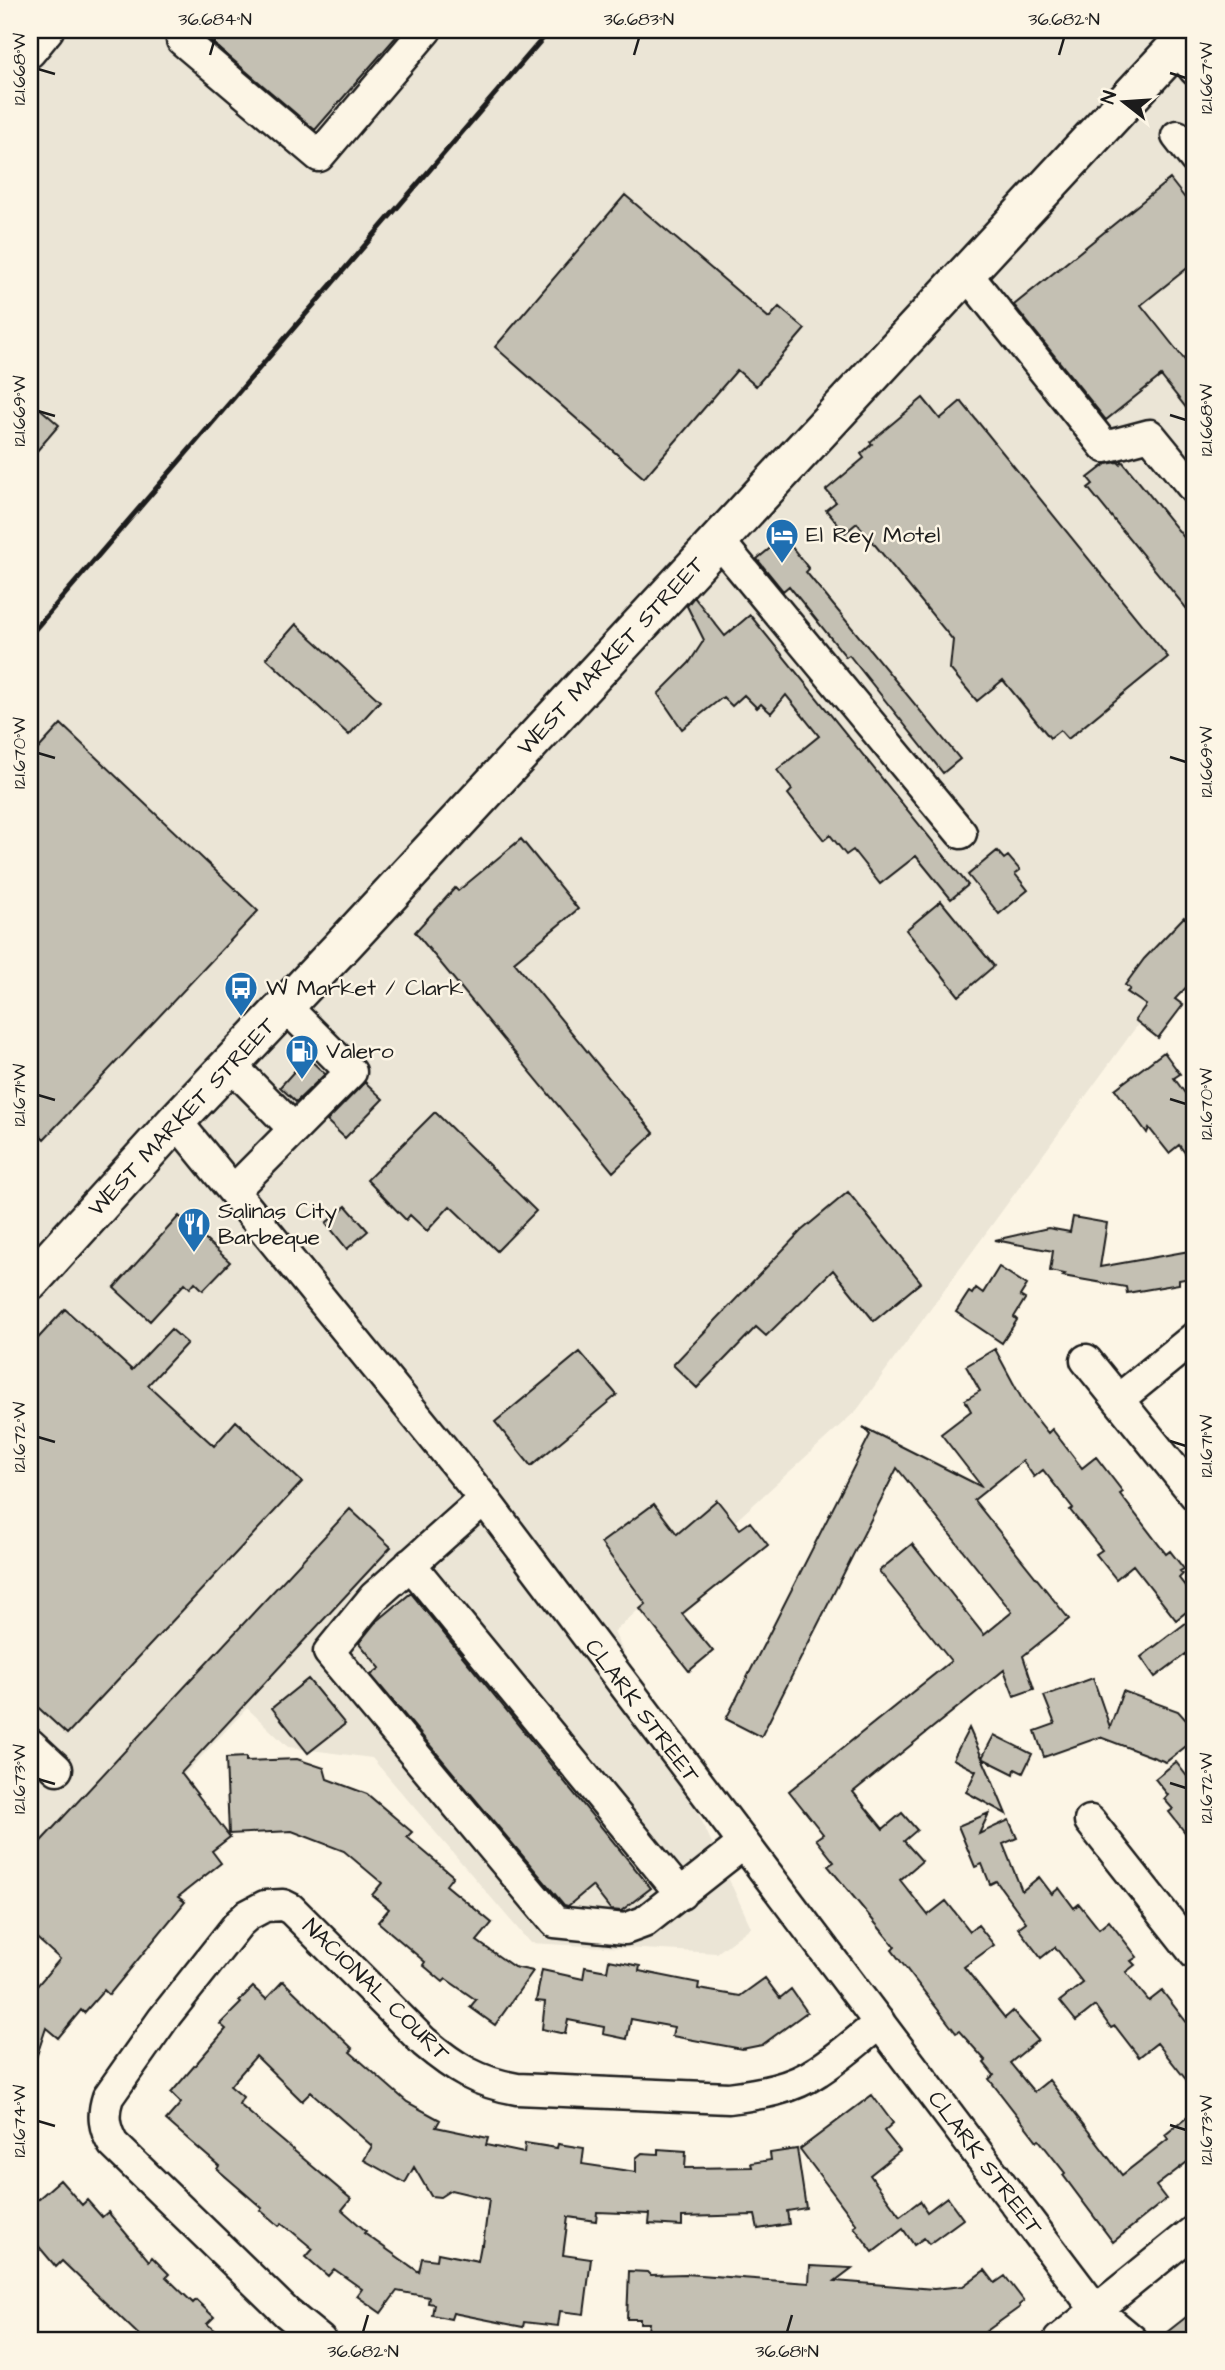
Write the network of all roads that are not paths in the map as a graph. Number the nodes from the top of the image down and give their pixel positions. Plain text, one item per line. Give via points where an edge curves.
1 (48, 30) edge
2 (426, 30) edge
3 (177, 33) edge
4 (1188, 49) edge
5 (30, 52) edge
6 (1177, 136) dead end
7 (1195, 159) edge
8 (966, 273) junction
9 (1195, 490) edge
10 (718, 540) junction
11 (961, 832) dead end
12 (285, 1006) junction
13 (230, 1064) junction
14 (176, 1121) junction
15 (294, 1129) junction
16 (233, 1191) junction
17 (30, 1282) edge
18 (1195, 1338) edge
19 (1086, 1360) dead end
20 (1119, 1399) junction
21 (1195, 1495) edge
22 (484, 1499) junction
23 (410, 1564) junction
24 (30, 1744) edge
25 (57, 1769) dead end
26 (1090, 1821) dead end
27 (743, 1844) junction
28 (681, 1894) junction
29 (1195, 1954) edge
30 (880, 2023) junction
31 (1195, 2230) edge
32 (1096, 2311) junction
33 (320, 2340) edge
34 (1059, 2340) edge
35 (1132, 2340) edge

1 - 5 street
2 - 3 street via 319,156
4 - 8 main road, WEST MARKET STREET
6 - 7 street
8 - 9 street via 1105,447 1150,435
8 - 10 main road, WEST MARKET STREET
10 - 11 street
10 - 12 main road, WEST MARKET STREET
12 - 13 main road, WEST MARKET STREET
12 - 15 street via 351,1072
13 - 14 main road, WEST MARKET STREET
13 - 15 street
14 - 16 street, CLARK STREET
14 - 17 main road, WEST MARKET STREET
15 - 16 street
16 - 22 street, CLARK STREET
18 - 20 street
19 - 20 street
20 - 21 street
22 - 23 street
22 - 27 street, CLARK STREET
23 - 28 street
23 - 28 street via 374,1597 329,1652 555,1922 635,1927
24 - 25 street
26 - 29 street
27 - 28 street
27 - 30 street, CLARK STREET
30 - 32 street, CLARK STREET
30 - 33 street, NACIONAL COURT via 817,2072 755,2095 729,2098 517,2090 468,2075 447,2061 291,1909 274,1904 256,1909 239,1923 163,2019 108,2097 104,2121 113,2144
31 - 32 street
32 - 34 street
32 - 35 street, CLARK STREET

